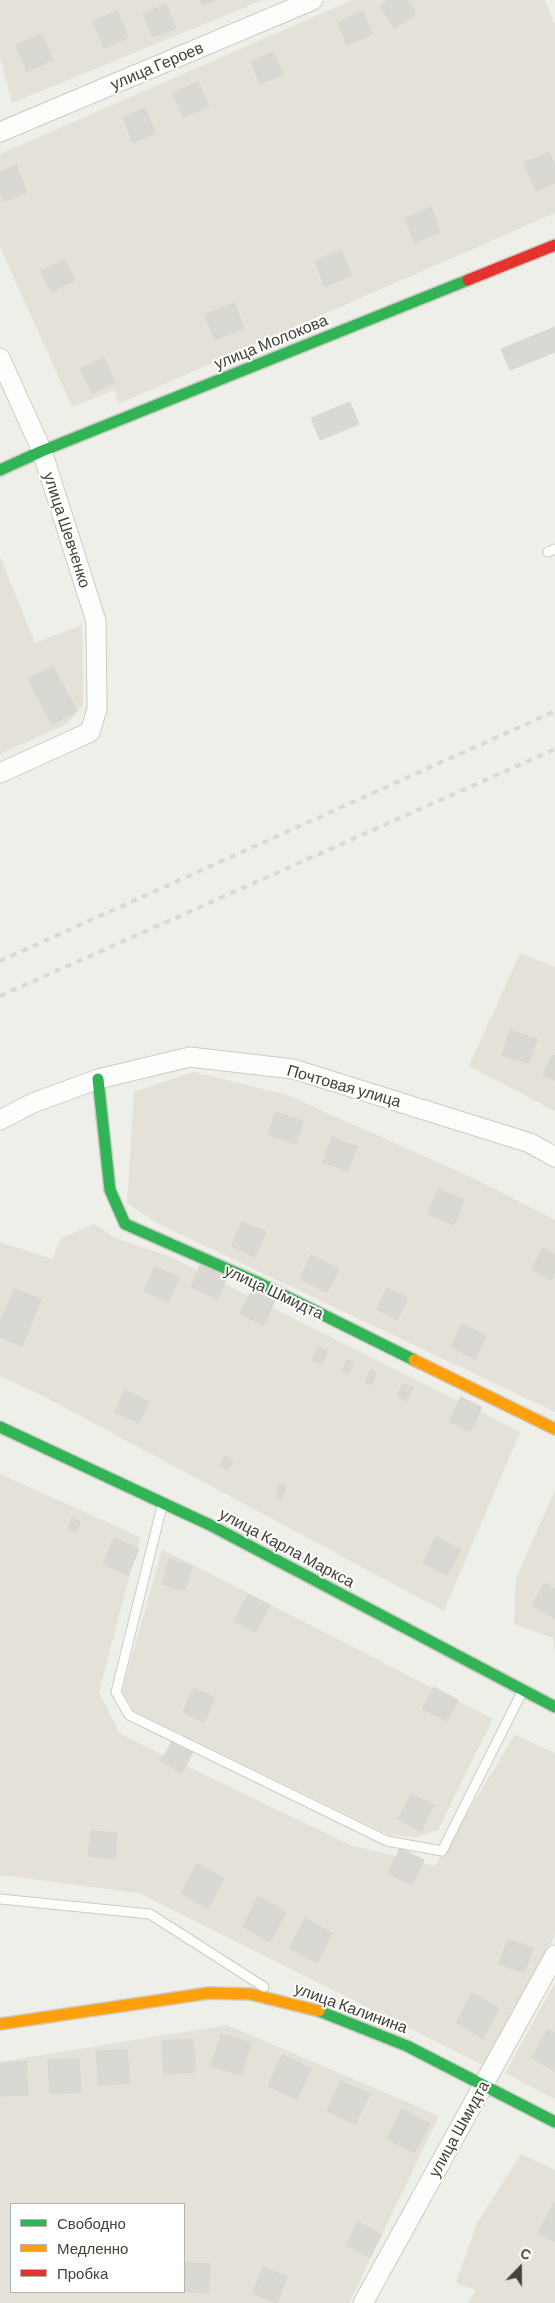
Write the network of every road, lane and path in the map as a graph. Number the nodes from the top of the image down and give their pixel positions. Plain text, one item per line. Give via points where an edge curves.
1 (313, 0) edge
2 (0, 132) edge
3 (555, 245) edge
4 (0, 358) edge
5 (42, 451) junction
6 (0, 470) edge
7 (0, 773) edge
8 (98, 1079) junction
9 (0, 1120) edge
10 (555, 1157) edge
11 (0, 1427) edge
12 (555, 1429) edge
13 (163, 1503) junction
14 (523, 1690) junction
15 (555, 1707) edge
16 (0, 1899) edge
17 (555, 1955) edge
18 (285, 2001) junction
19 (0, 2024) edge
20 (483, 2085) junction
21 (555, 2122) edge
22 (363, 2303) edge

1 - 2 street, улица Героев
3 - 5 street, улица Молокова
4 - 5 street, улица Шевченко
5 - 6 street, улица Молокова
5 - 7 street, улица Шевченко via 96,621 98,709 90,732
8 - 9 street, Почтовая улица via 33,1103
8 - 10 street, Почтовая улица via 190,1057 293,1069 530,1143
8 - 12 street, улица Шмидта via 110,1190 125,1224 258,1283
11 - 13 street, улица Карла Маркса
13 - 14 street, улица Карла Маркса
13 - 14 lane via 116,1692 128,1715 388,1841 442,1851
14 - 15 street, улица Карла Маркса
16 - 18 lane via 150,1914
17 - 20 street, улица Шмидта
18 - 19 street, улица Калинина via 250,1994 208,1993
18 - 20 street, улица Калинина via 407,2046
20 - 21 street, улица Калинина
20 - 22 street, улица Шмидта

